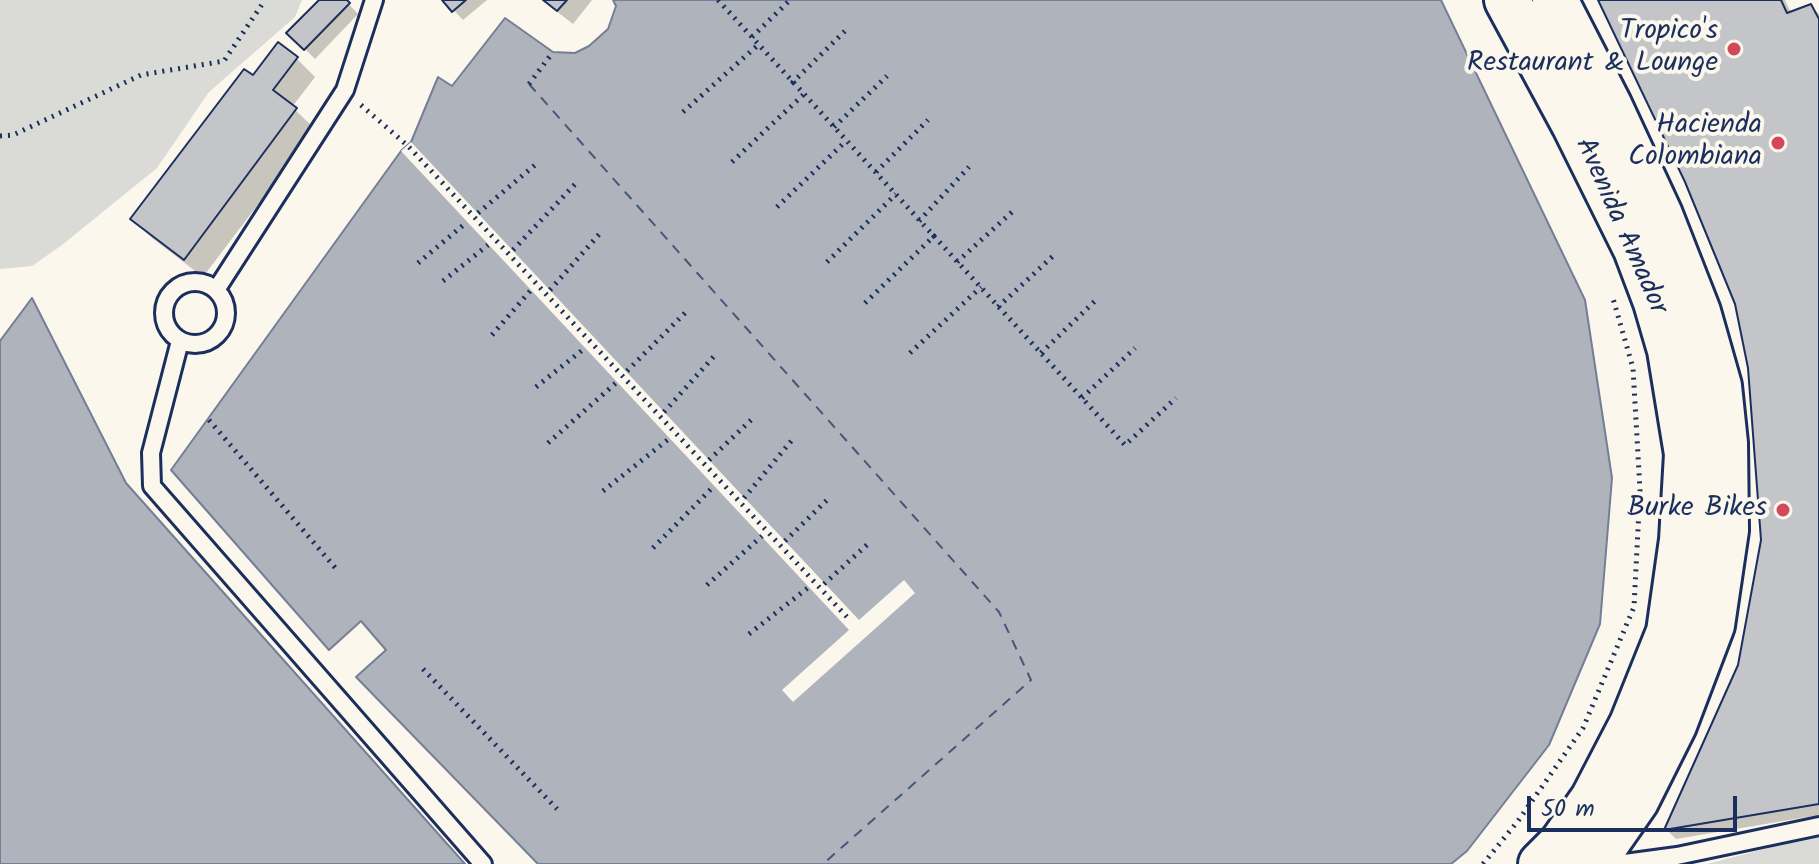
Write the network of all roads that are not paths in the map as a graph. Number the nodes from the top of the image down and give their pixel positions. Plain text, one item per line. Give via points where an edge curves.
1 (374, 0) edge
2 (1507, 0) edge
3 (1555, 0) edge
4 (216, 290) junction
5 (180, 341) junction
6 (1819, 826) edge
7 (1596, 860) edge
8 (483, 864) edge
9 (1541, 864) edge

1 - 4 lane via 345,90
2 - 9 main road, Avenida Amador via 1636,249 1670,350 1687,454 1669,632 1632,724 1593,799
3 - 7 main road, Avenida Amador via 1660,215 1698,312 1719,386 1725,443 1726,530 1712,625 1674,725 1636,801
4 - 5 lane via 226,307 224,327 210,341
4 - 5 lane via 197,281 169,294 164,315
5 - 8 lane via 151,453 152,486
6 - 7 lane via 1706,852 1625,863

